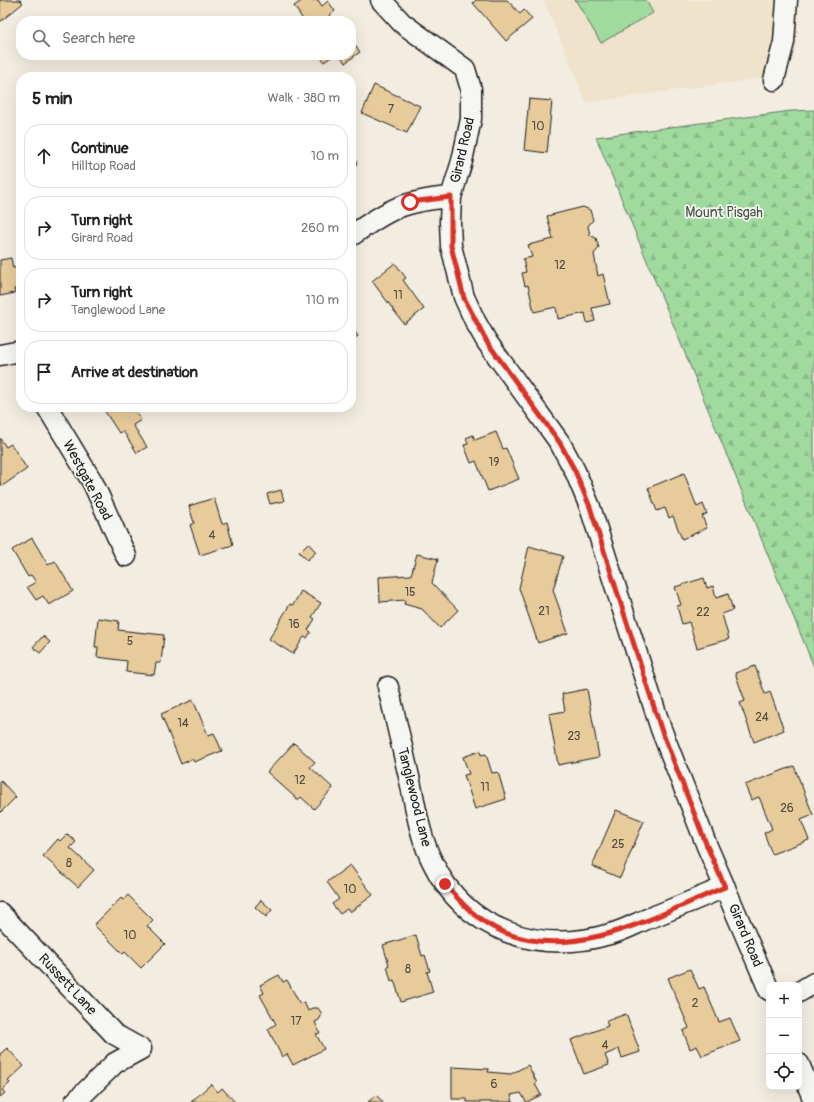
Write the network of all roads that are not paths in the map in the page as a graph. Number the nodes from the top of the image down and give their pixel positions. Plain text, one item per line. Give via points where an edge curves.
1 (381, 0) edge
2 (787, 0) edge
3 (774, 80) dead end
4 (451, 197) junction
5 (356, 232) edge
6 (50, 412) edge
7 (126, 556) dead end
8 (388, 687) dead end
9 (725, 887) junction
10 (0, 913) edge
11 (766, 983) edge
12 (814, 983) edge
13 (802, 990) edge
14 (802, 1071) edge
15 (814, 1101) edge
16 (75, 1102) edge

1 - 4 street, Girard Road via 402,23 465,69 471,90 471,119
2 - 3 street via 784,42
4 - 5 street via 410,202 379,216
4 - 9 street, Girard Road via 451,246 464,298 487,342 560,443 575,471 590,507 661,729
6 - 7 street, Westgate Road via 92,483
8 - 9 street, Tanglewood Lane via 422,836 433,863 445,884 463,905 502,932 545,941 589,939 611,934
9 - 11 street, Girard Road
10 - 16 street, Russett Lane via 114,1034 141,1049 115,1063
12 - 13 street
14 - 15 street

